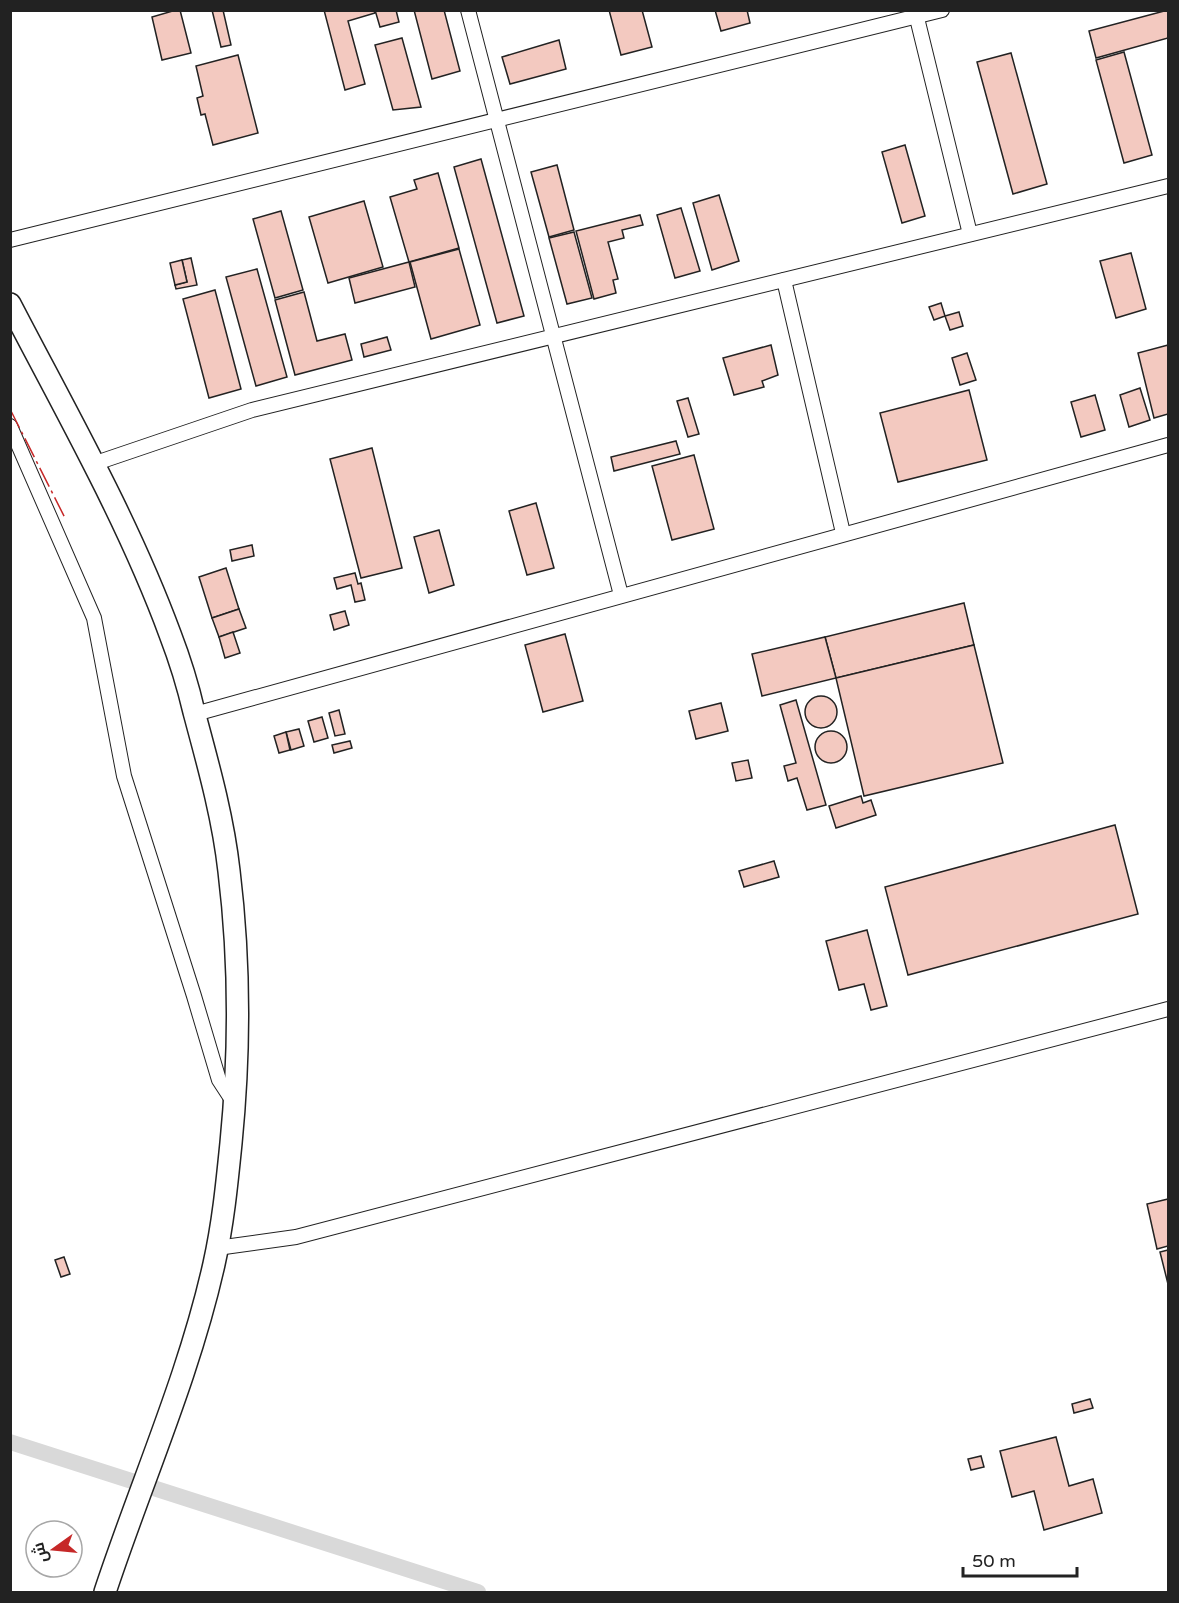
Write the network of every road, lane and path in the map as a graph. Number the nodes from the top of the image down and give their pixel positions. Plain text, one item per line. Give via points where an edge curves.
1 (468, 10) edge
2 (942, 10) edge
3 (915, 14) edge
4 (497, 119) junction
5 (1168, 186) edge
6 (970, 234) junction
7 (10, 240) edge
8 (784, 280) junction
9 (10, 304) edge
10 (554, 336) junction
11 (10, 426) edge
12 (1168, 445) edge
13 (93, 464) junction
14 (843, 533) junction
15 (621, 595) junction
16 (195, 714) junction
17 (1168, 1009) edge
18 (235, 1105) junction
19 (217, 1248) junction
20 (105, 1593) edge

1 - 4 street
2 - 3 street
3 - 4 street
3 - 6 street
4 - 7 street
4 - 10 street
5 - 6 street
6 - 8 street
8 - 10 street
8 - 14 street
9 - 13 main road
10 - 13 street via 252,410
10 - 15 street
11 - 18 street via 94,618 124,776 219,1080
12 - 14 street
13 - 16 main road via 134,547 170,634
14 - 15 street
15 - 16 street
16 - 18 main road via 229,870 239,1020
17 - 19 street via 296,1237
18 - 19 main road
19 - 20 main road via 196,1333

